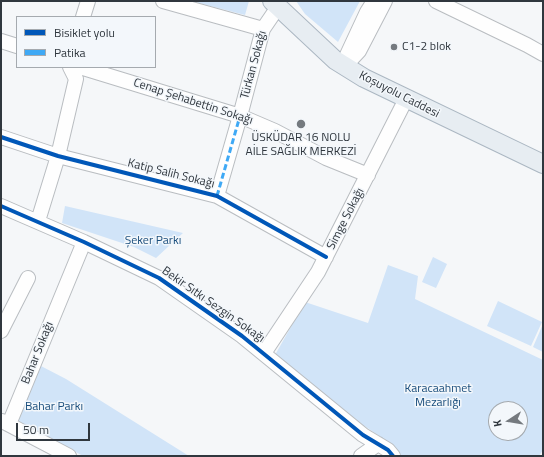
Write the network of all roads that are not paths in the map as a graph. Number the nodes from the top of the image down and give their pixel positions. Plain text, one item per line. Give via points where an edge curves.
1 (88, 1) edge
2 (163, 1) edge
3 (374, 1) edge
4 (385, 1) edge
5 (436, 1) edge
6 (275, 4) edge
7 (83, 16) edge
8 (263, 29) junction
9 (1, 41) edge
10 (16, 46) edge
11 (543, 54) edge
12 (345, 66) junction
13 (70, 68) edge
14 (83, 68) edge
15 (406, 99) junction
16 (240, 116) junction
17 (1, 137) edge
18 (58, 156) junction
19 (543, 164) edge
20 (368, 175) junction
21 (217, 196) junction
22 (1, 206) edge
23 (38, 221) junction
24 (84, 242) junction
25 (326, 258) junction
26 (28, 278) dead end
27 (1, 331) edge
28 (264, 353) junction
29 (5, 422) edge
30 (378, 444) junction
31 (69, 456) edge
32 (361, 456) edge
33 (393, 456) edge

1 - 7 street
2 - 8 street
3 - 12 street via 347,55
4 - 12 street via 360,52
5 - 11 street
6 - 8 street, Türkan Sokağı
6 - 12 main road, Koşuyolu Caddesi via 335,60
8 - 16 street, Türkan Sokağı
9 - 10 street
12 - 15 main road, Koşuyolu Caddesi
13 - 18 street via 76,79
14 - 16 street, Cenap Şehabettin Sokağı
15 - 19 main road, Koşuyolu Caddesi
15 - 20 street, Simge Sokağı
16 - 20 street, Cenap Şehabettin Sokağı via 326,158
16 - 21 street, Türkan Sokağı
17 - 18 street, Katip Salih Sokağı
18 - 21 street, Katip Salih Sokağı
18 - 23 street
20 - 25 street, Simge Sokağı
21 - 25 street, Katip Salih Sokağı
22 - 23 street, Bekir Sıtkı Sezgin Sokağı
23 - 24 street, Bekir Sıtkı Sezgin Sokağı
24 - 28 street, Bekir Sıtkı Sezgin Sokağı via 159,278
24 - 29 street, Bahar Sokağı
25 - 28 street, Simge Sokağı
26 - 27 street
28 - 30 street, Bekir Sıtkı Sezgin Sokağı via 363,435
29 - 31 street, Bahar Sokağı
30 - 32 street
30 - 33 street, Bekir Sıtkı Sezgin Sokağı

